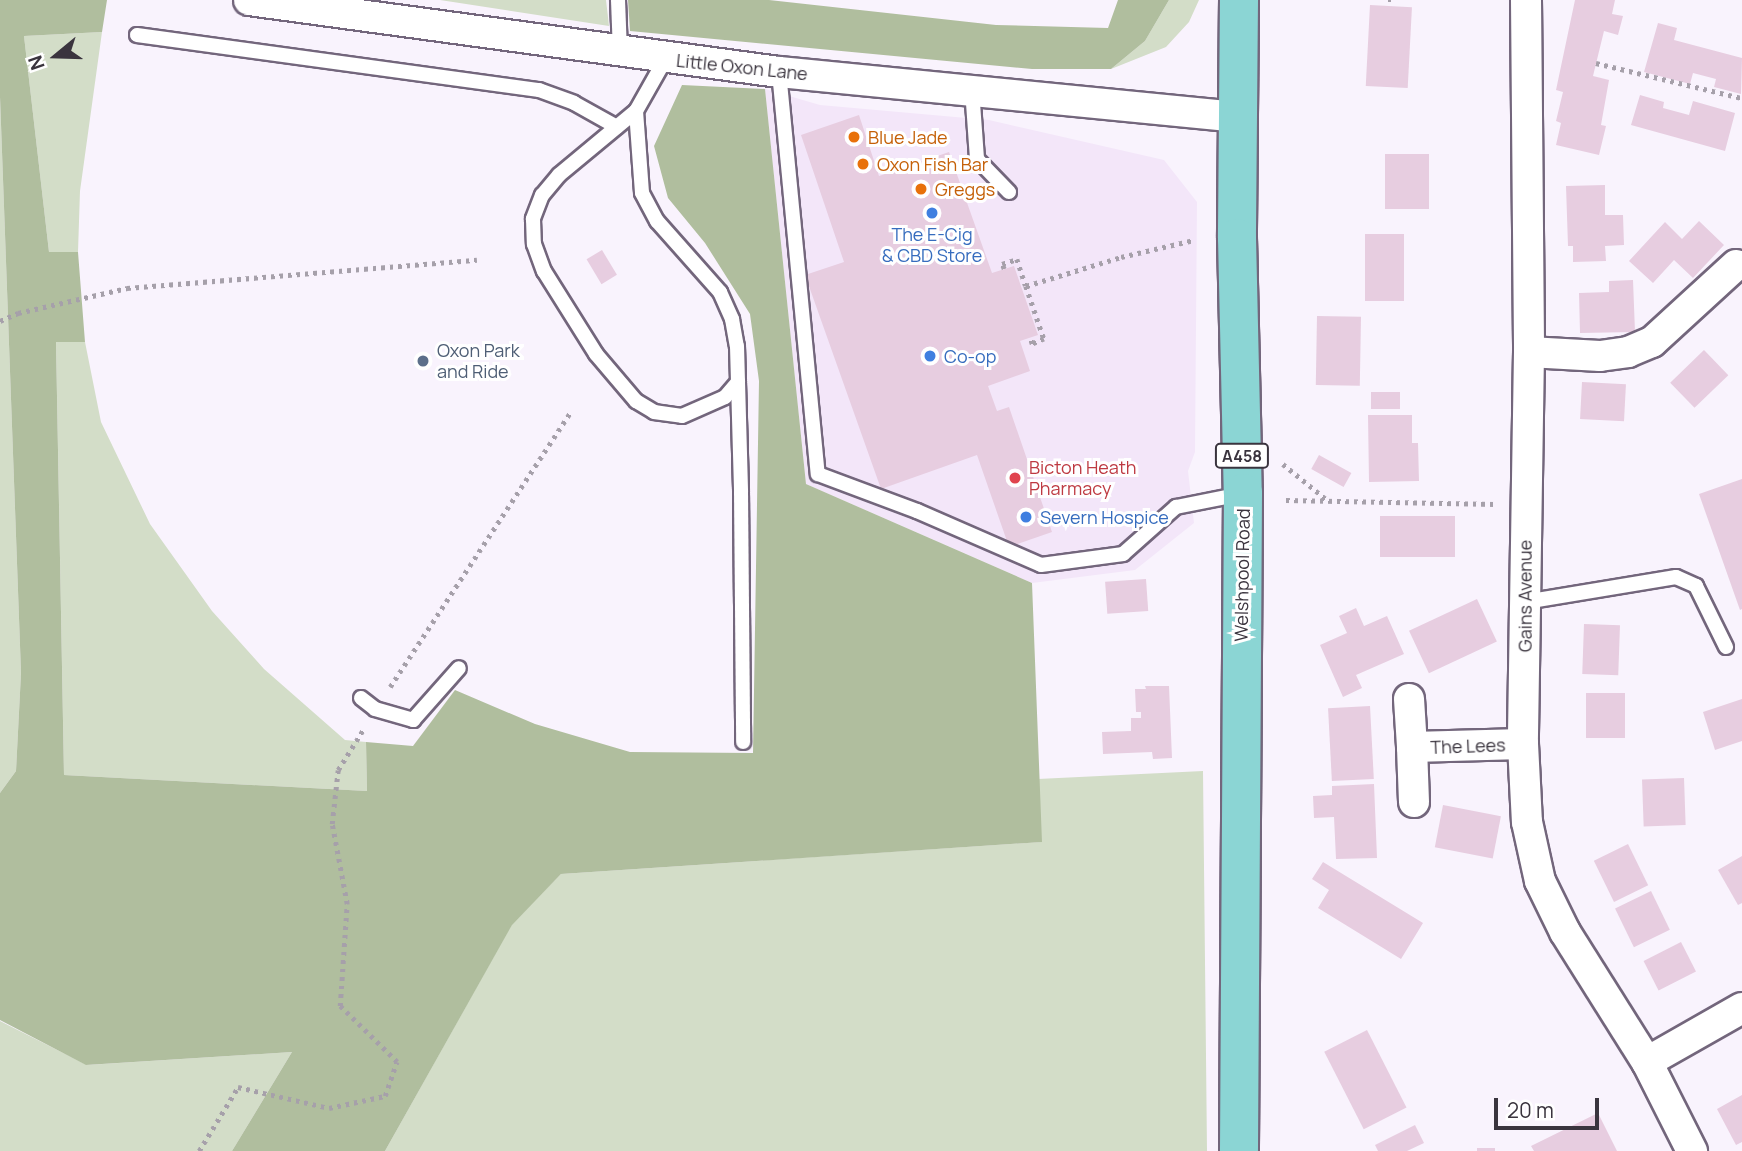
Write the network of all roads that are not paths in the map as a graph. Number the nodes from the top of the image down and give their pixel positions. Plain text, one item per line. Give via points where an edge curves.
1 (249, 0) edge
2 (618, 0) edge
3 (1239, 0) edge
4 (1526, 0) edge
5 (137, 35) dead end
6 (620, 52) junction
7 (666, 58) junction
8 (779, 72) junction
9 (972, 89) junction
10 (636, 111) junction
11 (1237, 117) junction
12 (617, 127) junction
13 (1009, 192) dead end
14 (1736, 264) dead end
15 (1529, 352) junction
16 (738, 382) junction
17 (1243, 493) junction
18 (1525, 602) junction
19 (1726, 647) dead end
20 (458, 668) dead end
21 (361, 698) dead end
22 (1409, 699) dead end
23 (743, 742) dead end
24 (1523, 744) junction
25 (1412, 747) junction
26 (1414, 803) dead end
27 (1742, 1008) edge
28 (1647, 1062) junction
29 (1240, 1151) edge
30 (1692, 1151) edge

1 - 6 street, Little Oxon Lane
2 - 6 lane
3 - 11 main road, Welshpool Road / A458
4 - 15 street, Gains Avenue
5 - 12 lane via 539,90
6 - 7 street, Little Oxon Lane
7 - 8 street, Little Oxon Lane
7 - 10 lane
8 - 9 street, Little Oxon Lane
8 - 17 lane via 818,474 1041,565 1123,554 1176,507
9 - 11 street, Little Oxon Lane
9 - 13 lane via 977,159
10 - 12 lane
10 - 16 lane via 642,193 657,221 720,292 732,319
11 - 17 main road, Welshpool Road / A458
12 - 16 lane via 542,195 533,219 534,244 544,271 596,354 636,401 654,412 682,416 705,408 725,397
14 - 15 street via 1652,342 1600,356
15 - 18 street, Gains Avenue
16 - 23 lane
17 - 29 main road, Welshpool Road / A458
18 - 19 lane via 1676,577 1696,586
18 - 24 street, Gains Avenue
20 - 21 lane via 413,720 375,709
22 - 25 street, The Lees
24 - 25 street, The Lees
24 - 28 street, Gains Avenue via 1527,822 1540,881 1564,932
25 - 26 street, The Lees
27 - 28 street
28 - 30 street, Gains Avenue

